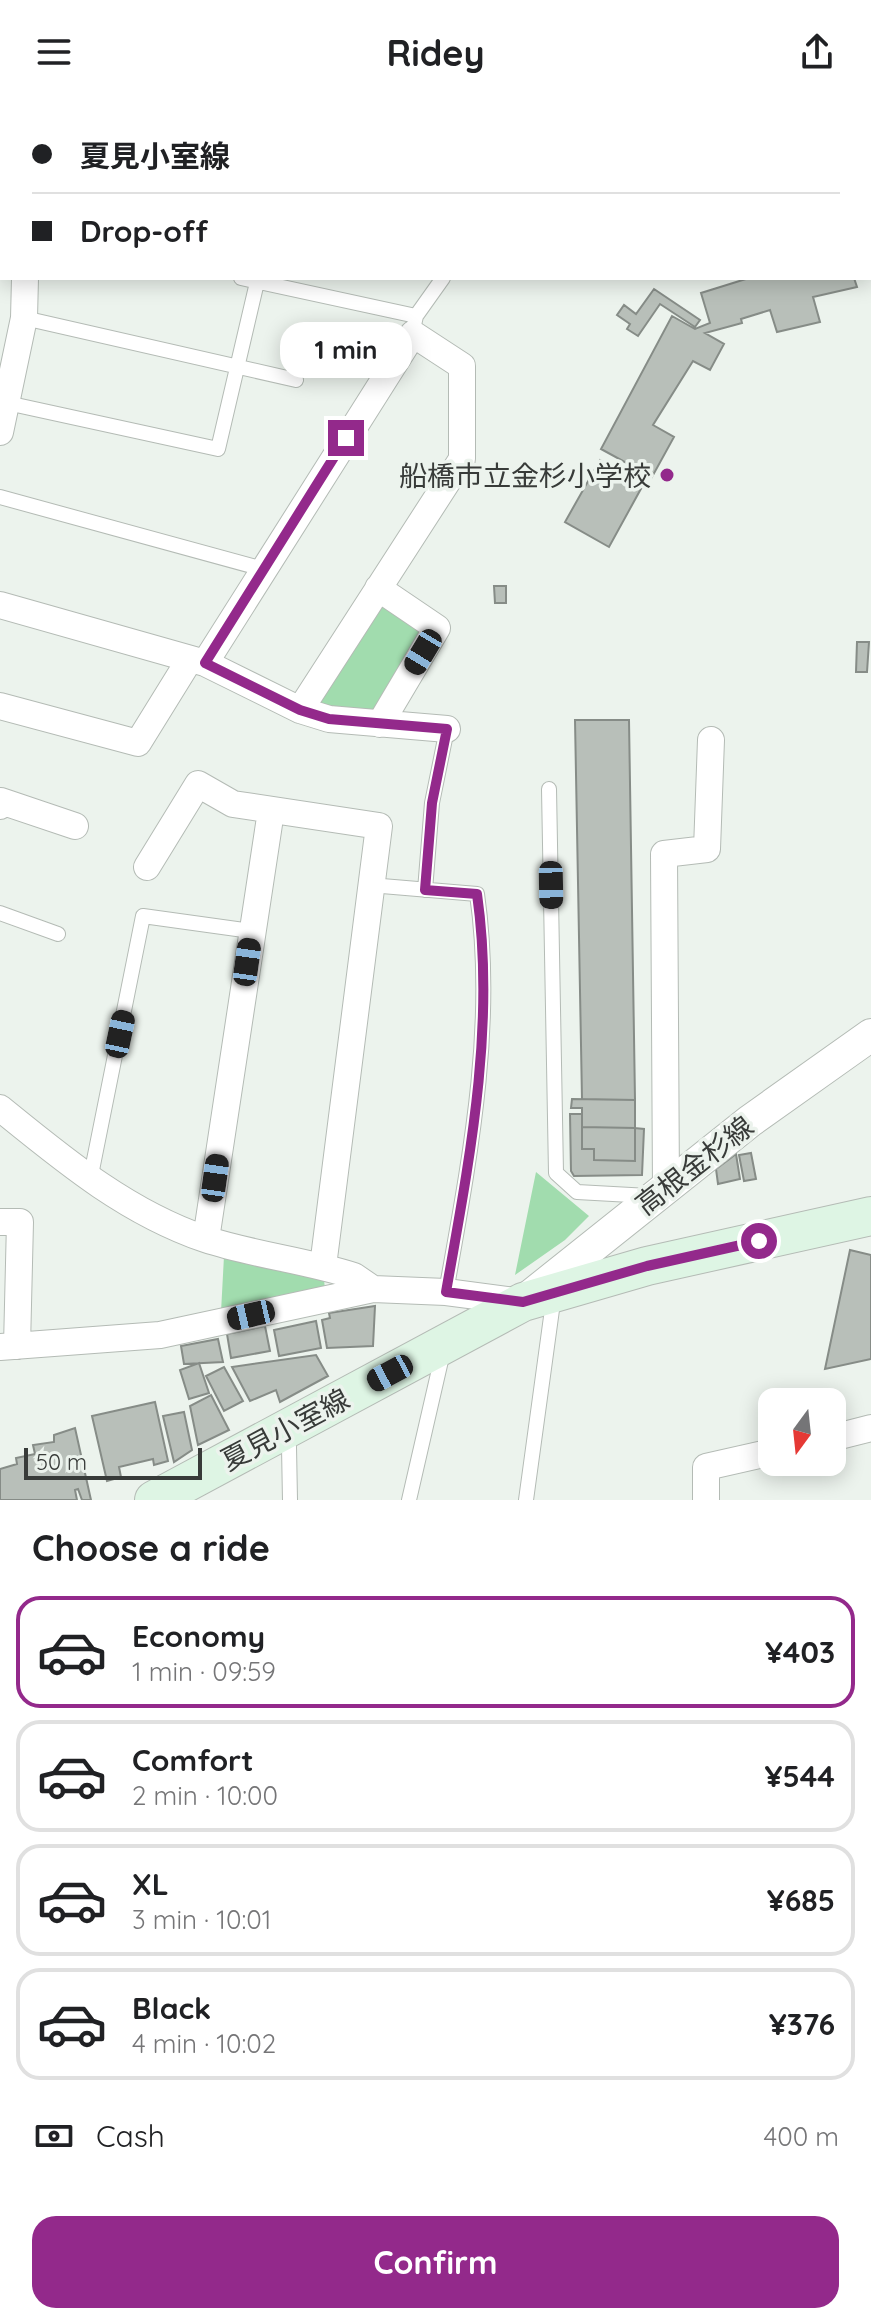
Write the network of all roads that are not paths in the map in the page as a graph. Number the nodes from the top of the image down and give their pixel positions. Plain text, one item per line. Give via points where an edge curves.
1 (25, 280) edge
2 (258, 280) edge
3 (442, 280) edge
4 (24, 318) junction
5 (414, 325) junction
6 (8, 352) edge
7 (237, 367) junction
8 (296, 380) dead end
9 (7, 403) junction
10 (0, 432) edge
11 (0, 497) edge
12 (263, 569) junction
13 (378, 588) junction
14 (0, 605) edge
15 (197, 661) junction
16 (0, 706) edge
17 (300, 710) junction
18 (380, 724) junction
19 (447, 729) joint
20 (711, 740) dead end
21 (549, 789) dead end
22 (0, 806) edge
23 (271, 811) junction
24 (75, 826) dead end
25 (147, 867) dead end
26 (370, 885) junction
27 (425, 890) junction
28 (0, 913) edge
29 (251, 931) junction
30 (58, 934) dead end
31 (871, 1035) edge
32 (0, 1108) edge
33 (90, 1180) junction
34 (660, 1191) junction
35 (871, 1216) edge
36 (0, 1222) edge
37 (206, 1239) junction
38 (323, 1266) junction
39 (373, 1289) junction
40 (446, 1292) junction
41 (539, 1296) junction
42 (445, 1344) junction
43 (8, 1347) edge
44 (871, 1428) edge
45 (281, 1430) junction
46 (846, 1434) edge
47 (758, 1455) edge
48 (154, 1500) edge
49 (290, 1500) edge
50 (409, 1500) edge
51 (526, 1500) edge
52 (706, 1500) edge

1 - 4 street
2 - 5 lane
2 - 7 lane
3 - 5 lane
4 - 6 street
4 - 7 lane
5 - 12 street
5 - 13 street via 462,366 462,459
6 - 9 street
7 - 8 lane
7 - 9 lane via 218,449
9 - 10 street
11 - 12 lane
12 - 15 street
13 - 17 street
13 - 18 street via 437,628
14 - 15 street
15 - 16 street via 138,743
15 - 17 street
17 - 18 street
18 - 19 street
19 - 27 lane via 432,803
20 - 34 street via 707,849 664,854
21 - 34 lane via 556,1173 577,1192
22 - 24 street via 1,801
23 - 25 street via 233,804 198,784
23 - 26 street via 379,826
23 - 29 street
26 - 27 lane
26 - 38 street
27 - 40 lane via 477,894 485,951 474,1138
28 - 30 lane
29 - 33 lane via 143,916
29 - 37 street
31 - 34 street, 高根金杉線
32 - 33 street
33 - 37 street via 140,1211
34 - 41 street, 高根金杉線
35 - 41 main road, 夏見小室線
36 - 43 street via 20,1222
37 - 38 street
38 - 39 street
39 - 40 street
39 - 43 street via 160,1335
40 - 41 street
41 - 42 main road, 夏見小室線
41 - 51 lane
42 - 45 main road, 夏見小室線
42 - 50 lane
44 - 46 street
45 - 48 main road, 夏見小室線
45 - 49 lane via 289,1447
47 - 52 street via 706,1467

